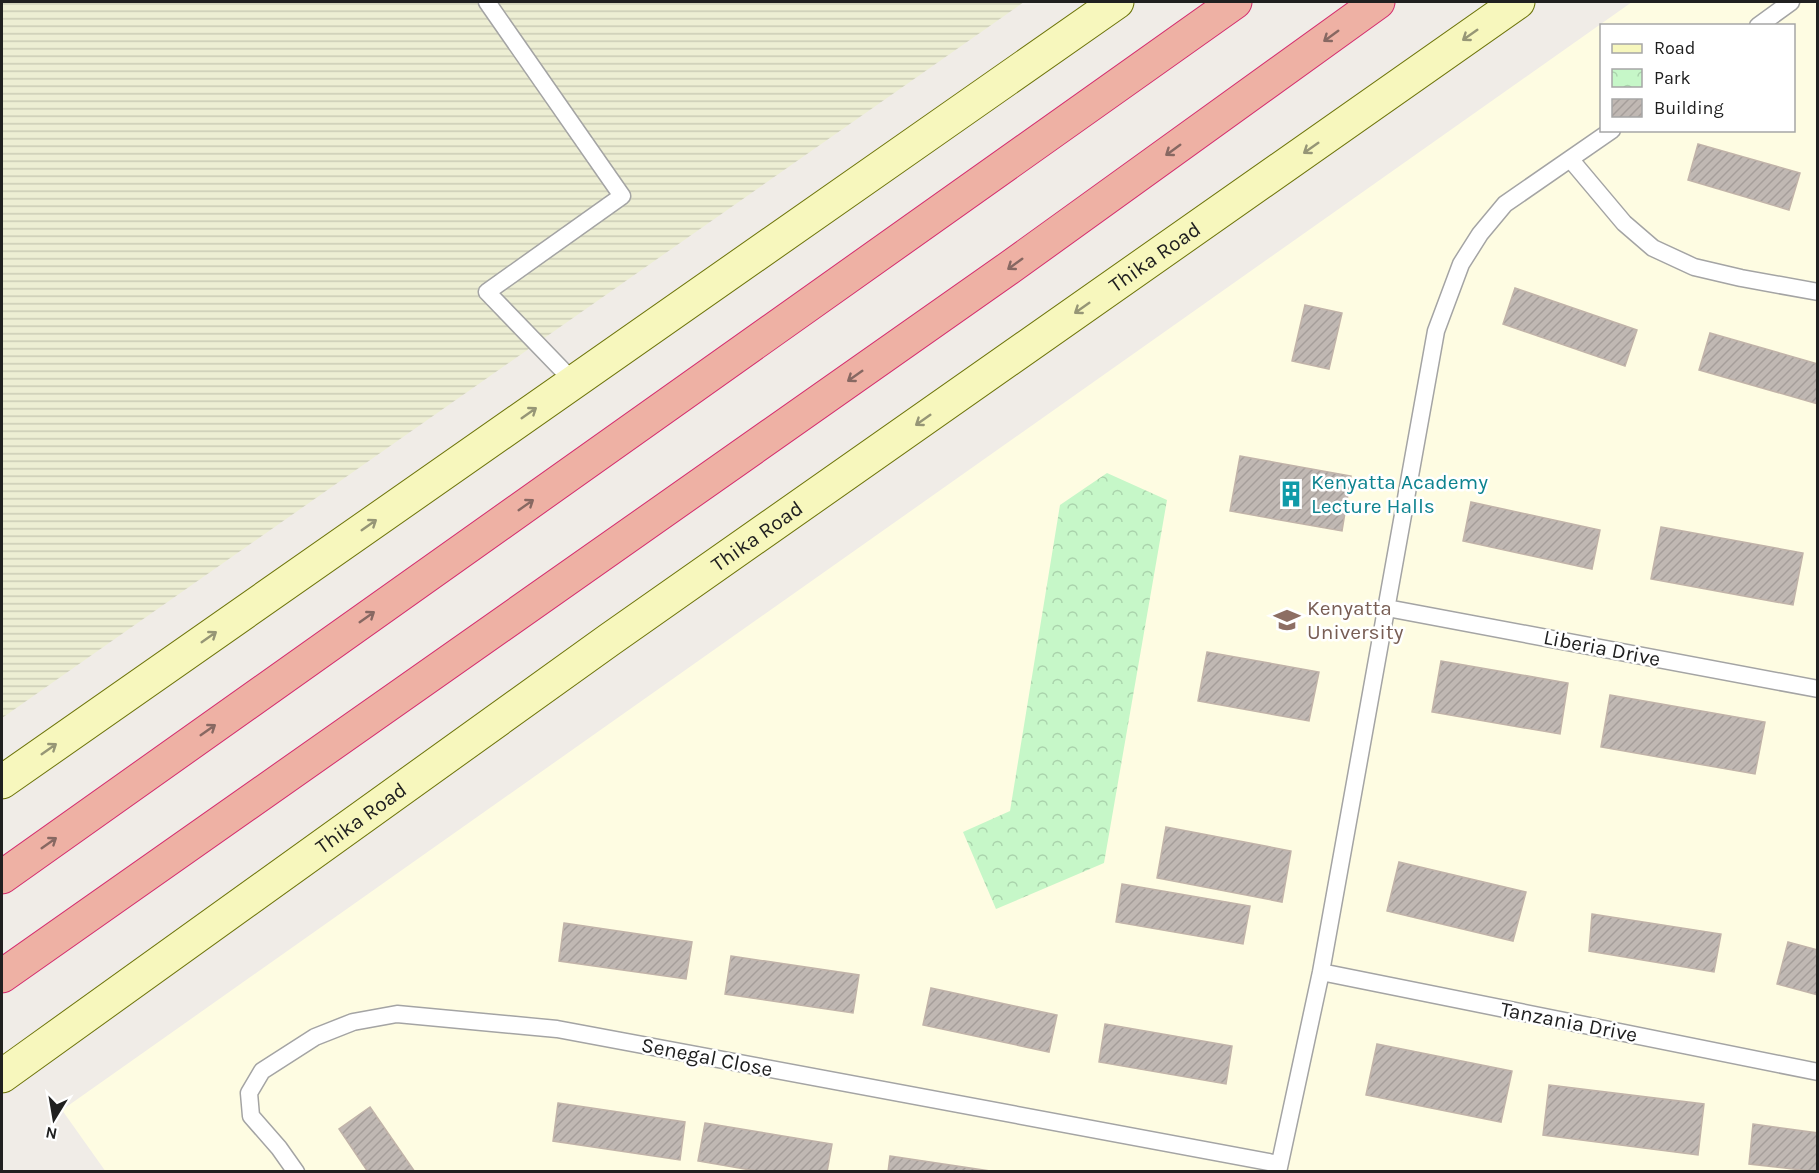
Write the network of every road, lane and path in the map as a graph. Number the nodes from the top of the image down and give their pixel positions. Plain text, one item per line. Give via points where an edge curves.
1 (487, 2) edge
2 (1117, 2) edge
3 (1235, 2) edge
4 (1378, 2) edge
5 (1518, 2) edge
6 (1791, 2) edge
7 (1761, 24) edge
8 (1609, 132) edge
9 (1571, 160) junction
10 (1818, 292) edge
11 (574, 382) junction
12 (1387, 608) junction
13 (1818, 689) edge
14 (2, 782) edge
15 (2, 877) edge
16 (1321, 972) junction
17 (2, 976) edge
18 (1818, 1072) edge
19 (2, 1076) edge
20 (1278, 1168) edge
21 (296, 1172) edge

1 - 11 lane via 622,196 487,292
2 - 11 main road
15 -> 3 highway
4 -> 17 highway via 1009,268
5 -> 19 main road, Thika Road via 609,640
6 - 7 lane
8 - 9 lane
9 - 10 lane via 1624,223 1653,248 1694,267
9 - 12 lane via 1505,204 1461,264 1436,331
14 -> 11 main road
12 - 13 lane, Liberia Drive
12 - 16 lane
16 - 18 lane, Tanzania Drive
16 - 20 lane
20 - 21 lane, Senegal Close via 557,1029 397,1014 353,1022 315,1037 261,1071 249,1093 251,1116

